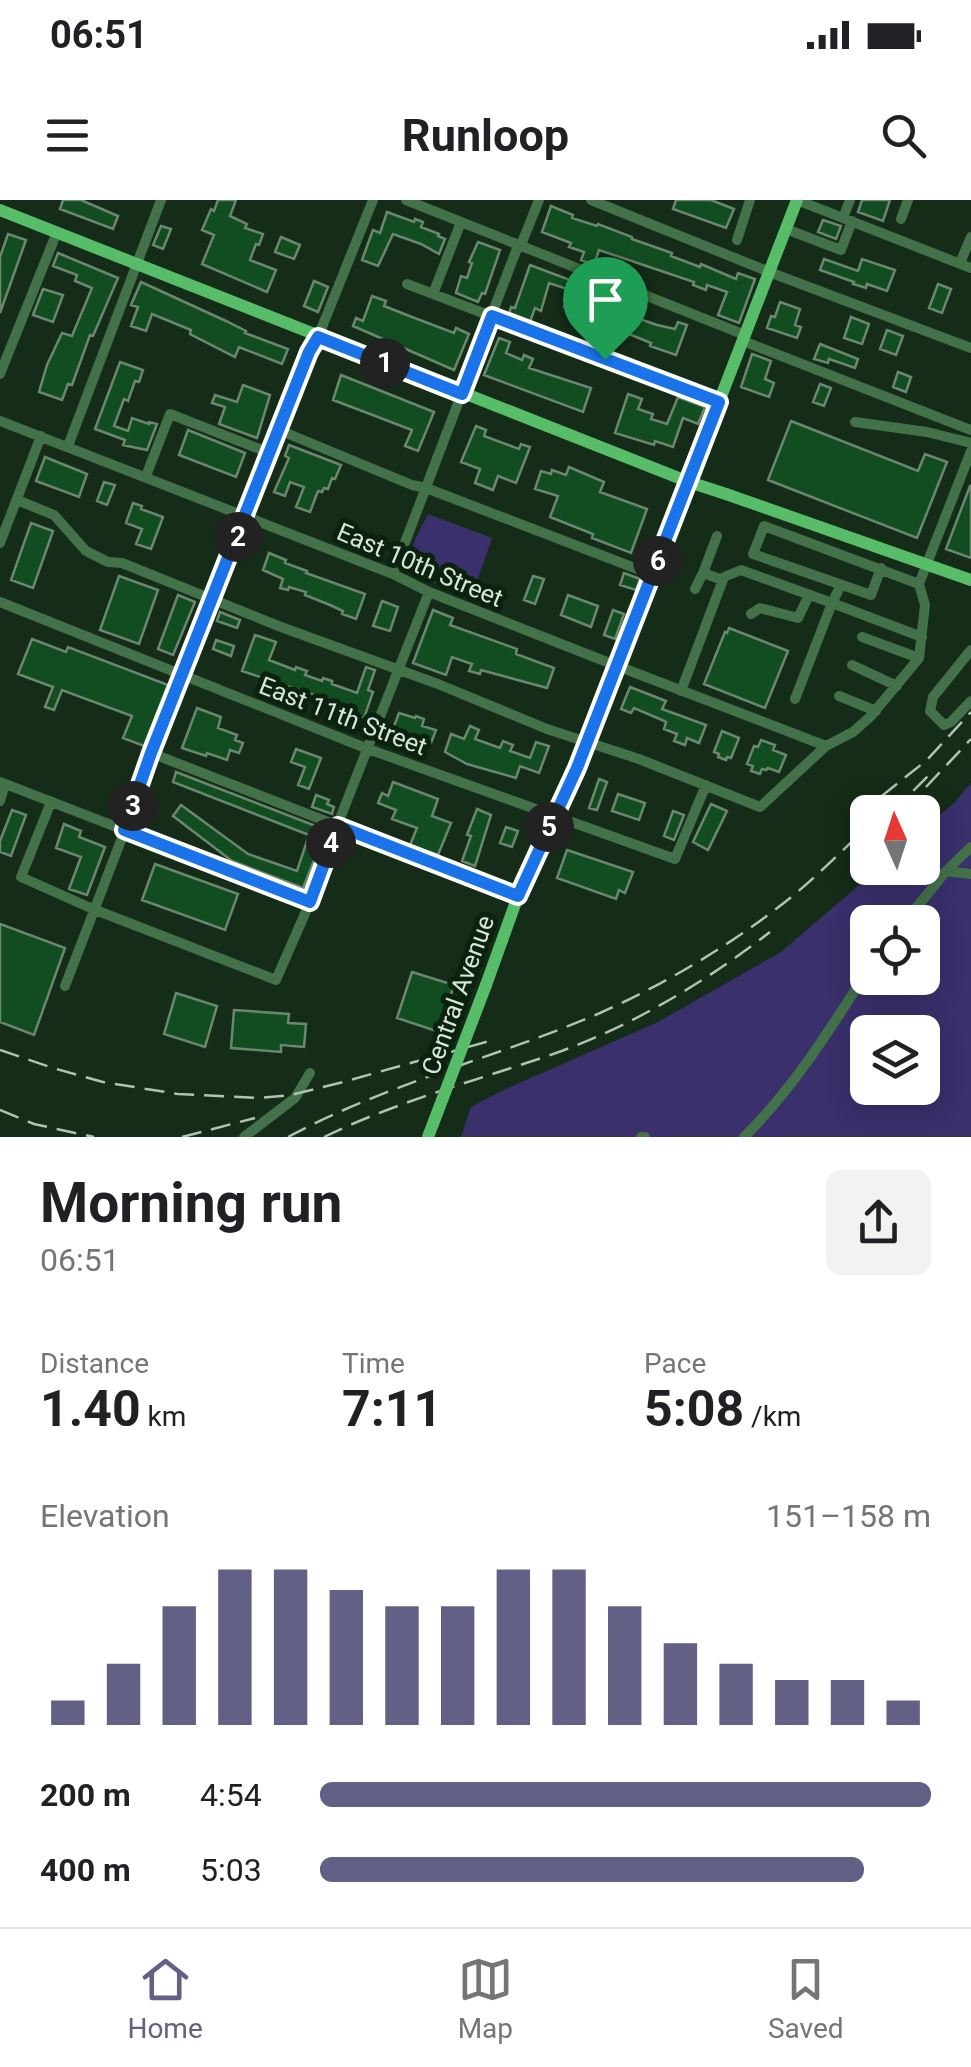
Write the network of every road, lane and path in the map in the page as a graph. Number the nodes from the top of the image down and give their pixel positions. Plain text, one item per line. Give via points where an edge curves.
1 (161, 200) edge
2 (373, 200) edge
3 (406, 200) edge
4 (539, 200) edge
5 (591, 200) edge
6 (750, 200) edge
7 (798, 200) edge
8 (908, 200) edge
9 (847, 201) edge
10 (425, 204) edge
11 (821, 204) edge
12 (0, 210) edge
13 (848, 220) junction
14 (900, 220) dead end
15 (461, 222) junction
16 (786, 229) junction
17 (57, 232) junction
18 (971, 237) edge
19 (737, 240) dead end
20 (519, 246) junction
21 (137, 263) junction
22 (965, 265) edge
23 (770, 272) junction
24 (407, 284) dead end
25 (434, 294) junction
26 (492, 316) junction
27 (0, 335) edge
28 (318, 337) junction
29 (744, 338) junction
30 (12, 340) junction
31 (971, 348) edge
32 (0, 374) edge
33 (462, 394) junction
34 (719, 402) junction
35 (0, 421) edge
36 (855, 422) dead end
37 (279, 430) junction
38 (971, 430) edge
39 (41, 436) junction
40 (971, 443) edge
41 (68, 446) junction
42 (971, 451) edge
43 (270, 453) junction
44 (146, 476) junction
45 (689, 482) junction
46 (426, 488) junction
47 (16, 500) junction
48 (246, 516) junction
49 (717, 536) dead end
50 (0, 542) edge
51 (881, 568) junction
52 (703, 573) junction
53 (393, 574) junction
54 (652, 575) junction
55 (723, 580) junction
56 (971, 580) edge
57 (919, 584) junction
58 (841, 585) junction
59 (695, 589) dead end
60 (429, 592) junction
61 (809, 595) junction
62 (213, 600) junction
63 (0, 602) edge
64 (832, 603) junction
65 (751, 614) dead end
66 (862, 637) dead end
67 (922, 637) junction
68 (971, 650) edge
69 (919, 658) junction
70 (852, 665) dead end
71 (617, 666) junction
72 (398, 670) junction
73 (183, 674) junction
74 (897, 686) junction
75 (681, 691) junction
76 (839, 696) dead end
77 (794, 699) dead end
78 (971, 702) edge
79 (876, 711) junction
80 (587, 742) junction
81 (826, 746) junction
82 (368, 749) junction
83 (151, 753) junction
84 (3, 783) edge
85 (706, 786) junction
86 (0, 801) edge
87 (51, 802) junction
88 (554, 816) junction
89 (338, 826) junction
90 (124, 830) junction
91 (971, 847) edge
92 (946, 871) junction
93 (971, 874) edge
94 (518, 896) junction
95 (310, 902) junction
96 (919, 905) edge
97 (93, 909) junction
98 (64, 986) dead end
99 (852, 995) edge
100 (310, 1074) dead end
101 (244, 1137) edge
102 (428, 1137) edge
103 (744, 1137) edge

1 - 21 street
2 - 28 street
3 - 10 street
4 - 20 street
5 - 23 street
6 - 19 street
7 - 11 street
7 - 16 main road, Central Avenue
8 - 14 street
9 - 13 street
10 - 15 street
11 - 13 street
12 - 17 main road
13 - 16 street via 840,250
13 - 22 street
15 - 20 street
15 - 25 street
16 - 23 main road, Central Avenue
17 - 21 main road
17 - 30 street
18 - 22 street
20 - 26 street
20 - 29 street
21 - 28 main road
21 - 41 street
23 - 29 main road, Central Avenue
23 - 31 street
24 - 25 street
25 - 26 street
26 - 33 street
26 - 34 street
27 - 30 street
28 - 33 main road
28 - 37 street
29 - 34 main road, Central Avenue
29 - 38 street
30 - 32 street
33 - 45 main road
33 - 46 street
34 - 45 main road, Central Avenue
35 - 39 street, East 10th Street
36 - 40 street
37 - 43 street
37 - 46 street
39 - 41 street, East 10th Street
39 - 47 street
41 - 44 street, East 10th Street
42 - 57 street
43 - 44 street via 170,414
43 - 48 street
44 - 48 street, East 10th Street
45 - 54 main road, Central Avenue
45 - 56 main road, bridge
46 - 53 street
46 - 54 street
47 - 50 street
47 - 62 street via 54,515 86,551
48 - 53 street, East 10th Street
48 - 62 street
49 - 52 street
51 - 57 street
51 - 58 street via 871,595
51 - 58 street via 764,526 753,554
52 - 55 street
52 - 59 street
53 - 60 street, East 10th Street
54 - 71 main road, Central Avenue
55 - 61 street via 742,570
55 - 75 street
57 - 67 street via 926,605
58 - 64 street
60 - 71 street, East 10th Street
60 - 72 street
61 - 64 street
61 - 65 street via 798,618 760,608
62 - 72 street
62 - 73 street
63 - 73 street, East 11th Street
64 - 67 street
64 - 77 street
66 - 69 street
67 - 69 street
68 - 78 street via 932,697 930,711 944,725
69 - 74 street
70 - 74 street
71 - 75 street, East 10th Street
71 - 80 main road, Central Avenue
72 - 80 street
72 - 82 street
73 - 82 street, East 11th Street
73 - 83 street
74 - 79 street
75 - 81 street, East 10th Street
76 - 79 street
79 - 81 street
80 - 85 street
80 - 88 main road, Central Avenue
81 - 85 street via 760,807
82 - 88 street, East 11th Street
82 - 89 street
83 - 89 street
83 - 90 street
84 - 86 street
84 - 87 street
85 - 88 street, East 11th Street via 675,859
87 - 90 street
87 - 97 street via 21,877
88 - 94 main road, Central Avenue
89 - 94 street
89 - 95 street
90 - 95 street
90 - 97 street
91 - 92 street
92 - 93 street
92 - 96 street
94 - 102 main road, Central Avenue, bridge
95 - 97 street via 276,980
97 - 98 street
99 - 103 street
100 - 101 street via 296,1098

